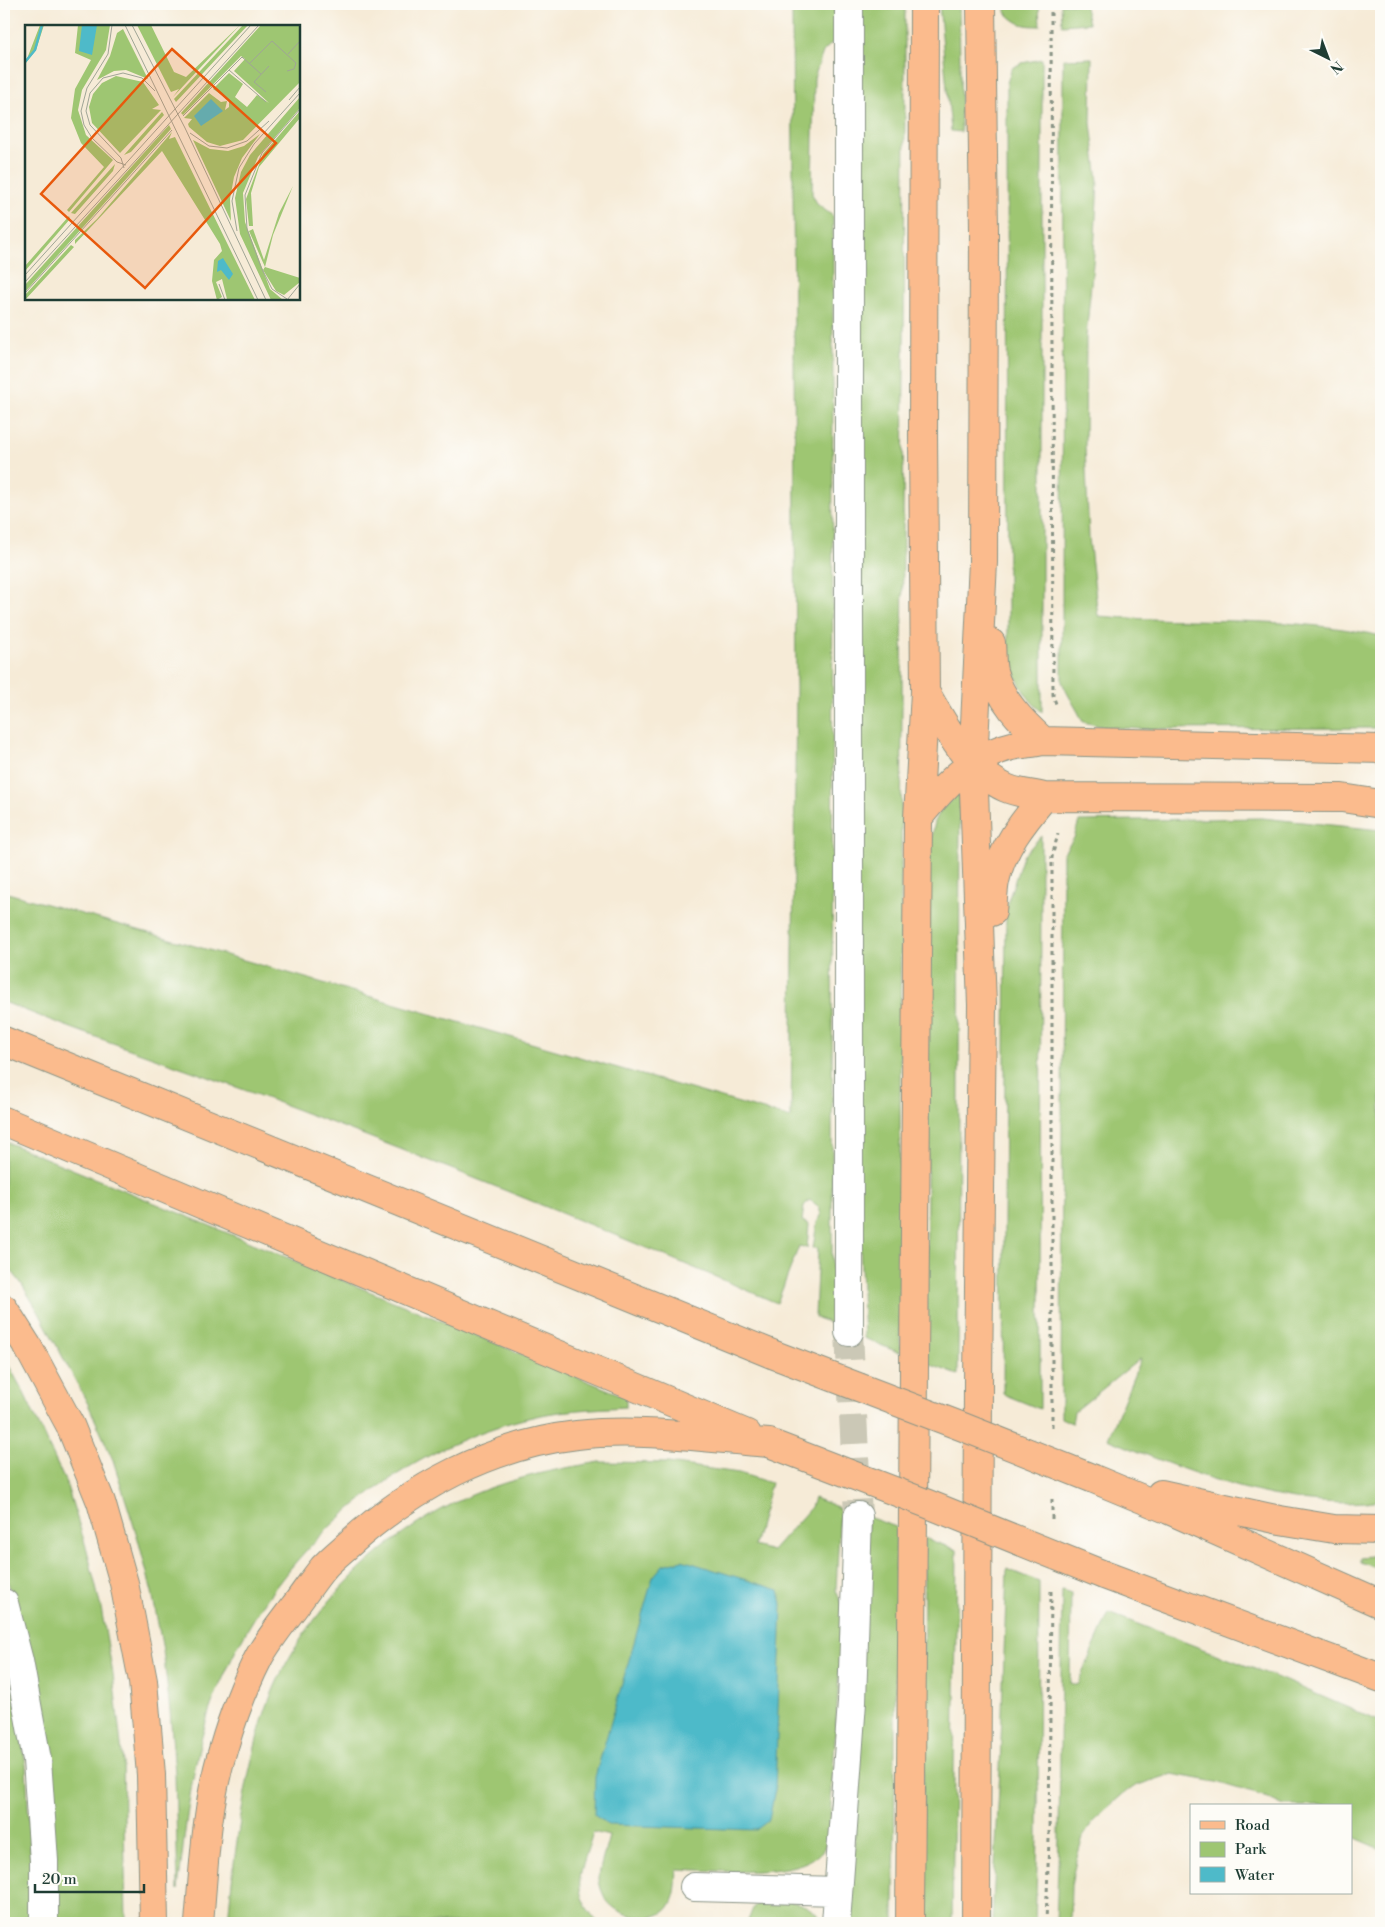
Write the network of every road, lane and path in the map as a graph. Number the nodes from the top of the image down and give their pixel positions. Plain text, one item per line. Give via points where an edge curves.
1 (849, 4) edge
2 (924, 4) edge
3 (981, 4) edge
4 (1051, 4) edge
5 (983, 562) junction
6 (925, 692) junction
7 (1054, 742) junction
8 (1381, 749) edge
9 (973, 764) junction
10 (1053, 796) junction
11 (1381, 804) edge
12 (918, 818) junction
13 (982, 1005) junction
14 (4, 1041) edge
15 (4, 1121) edge
16 (4, 1309) edge
17 (849, 1332) tunnel mouth
18 (1052, 1433) dead end
19 (769, 1443) junction
20 (1094, 1479) junction
21 (1052, 1492) dead end
22 (858, 1516) tunnel mouth
23 (1052, 1522) dead end
24 (1381, 1530) edge
25 (1052, 1581) dead end
26 (4, 1603) edge
27 (1381, 1604) edge
28 (1381, 1678) edge
29 (694, 1887) dead end
30 (838, 1891) junction
31 (44, 1923) edge
32 (154, 1923) edge
33 (199, 1923) edge
34 (836, 1923) edge
35 (910, 1923) edge
36 (976, 1923) edge
37 (1046, 1923) edge

1 - 17 street
2 - 6 main road
3 - 5 main road
4 - 7 path via 1052,696 1065,725
5 - 7 main road via 993,671 1001,693 1013,711
5 - 9 main road
6 - 9 main road via 948,732
6 - 12 main road
7 - 8 main road
7 - 9 main road via 1011,746
9 - 10 main road via 1008,789
9 - 12 main road via 940,790
9 - 13 main road
10 - 11 main road via 1342,798
10 - 13 main road via 1021,825 1003,856 995,881
10 - 18 path via 1062,820 1052,857
12 - 35 main road
13 - 36 main road
14 - 20 main road, bridge via 772,1354
15 - 19 main road
16 - 32 main road via 70,1425 101,1502 124,1583 143,1681 150,1775
19 - 28 main road, bridge via 1104,1575
19 - 33 main road via 629,1432 576,1435 524,1446 473,1463 424,1486 373,1522 324,1567 279,1626 244,1690 222,1751 213,1795
20 - 24 main road via 1280,1520 1334,1529
20 - 27 main road
21 - 23 path
22 - 30 street via 852,1702
25 - 37 path
26 - 31 street via 19,1660 37,1760 44,1862
29 - 30 street
30 - 34 street

